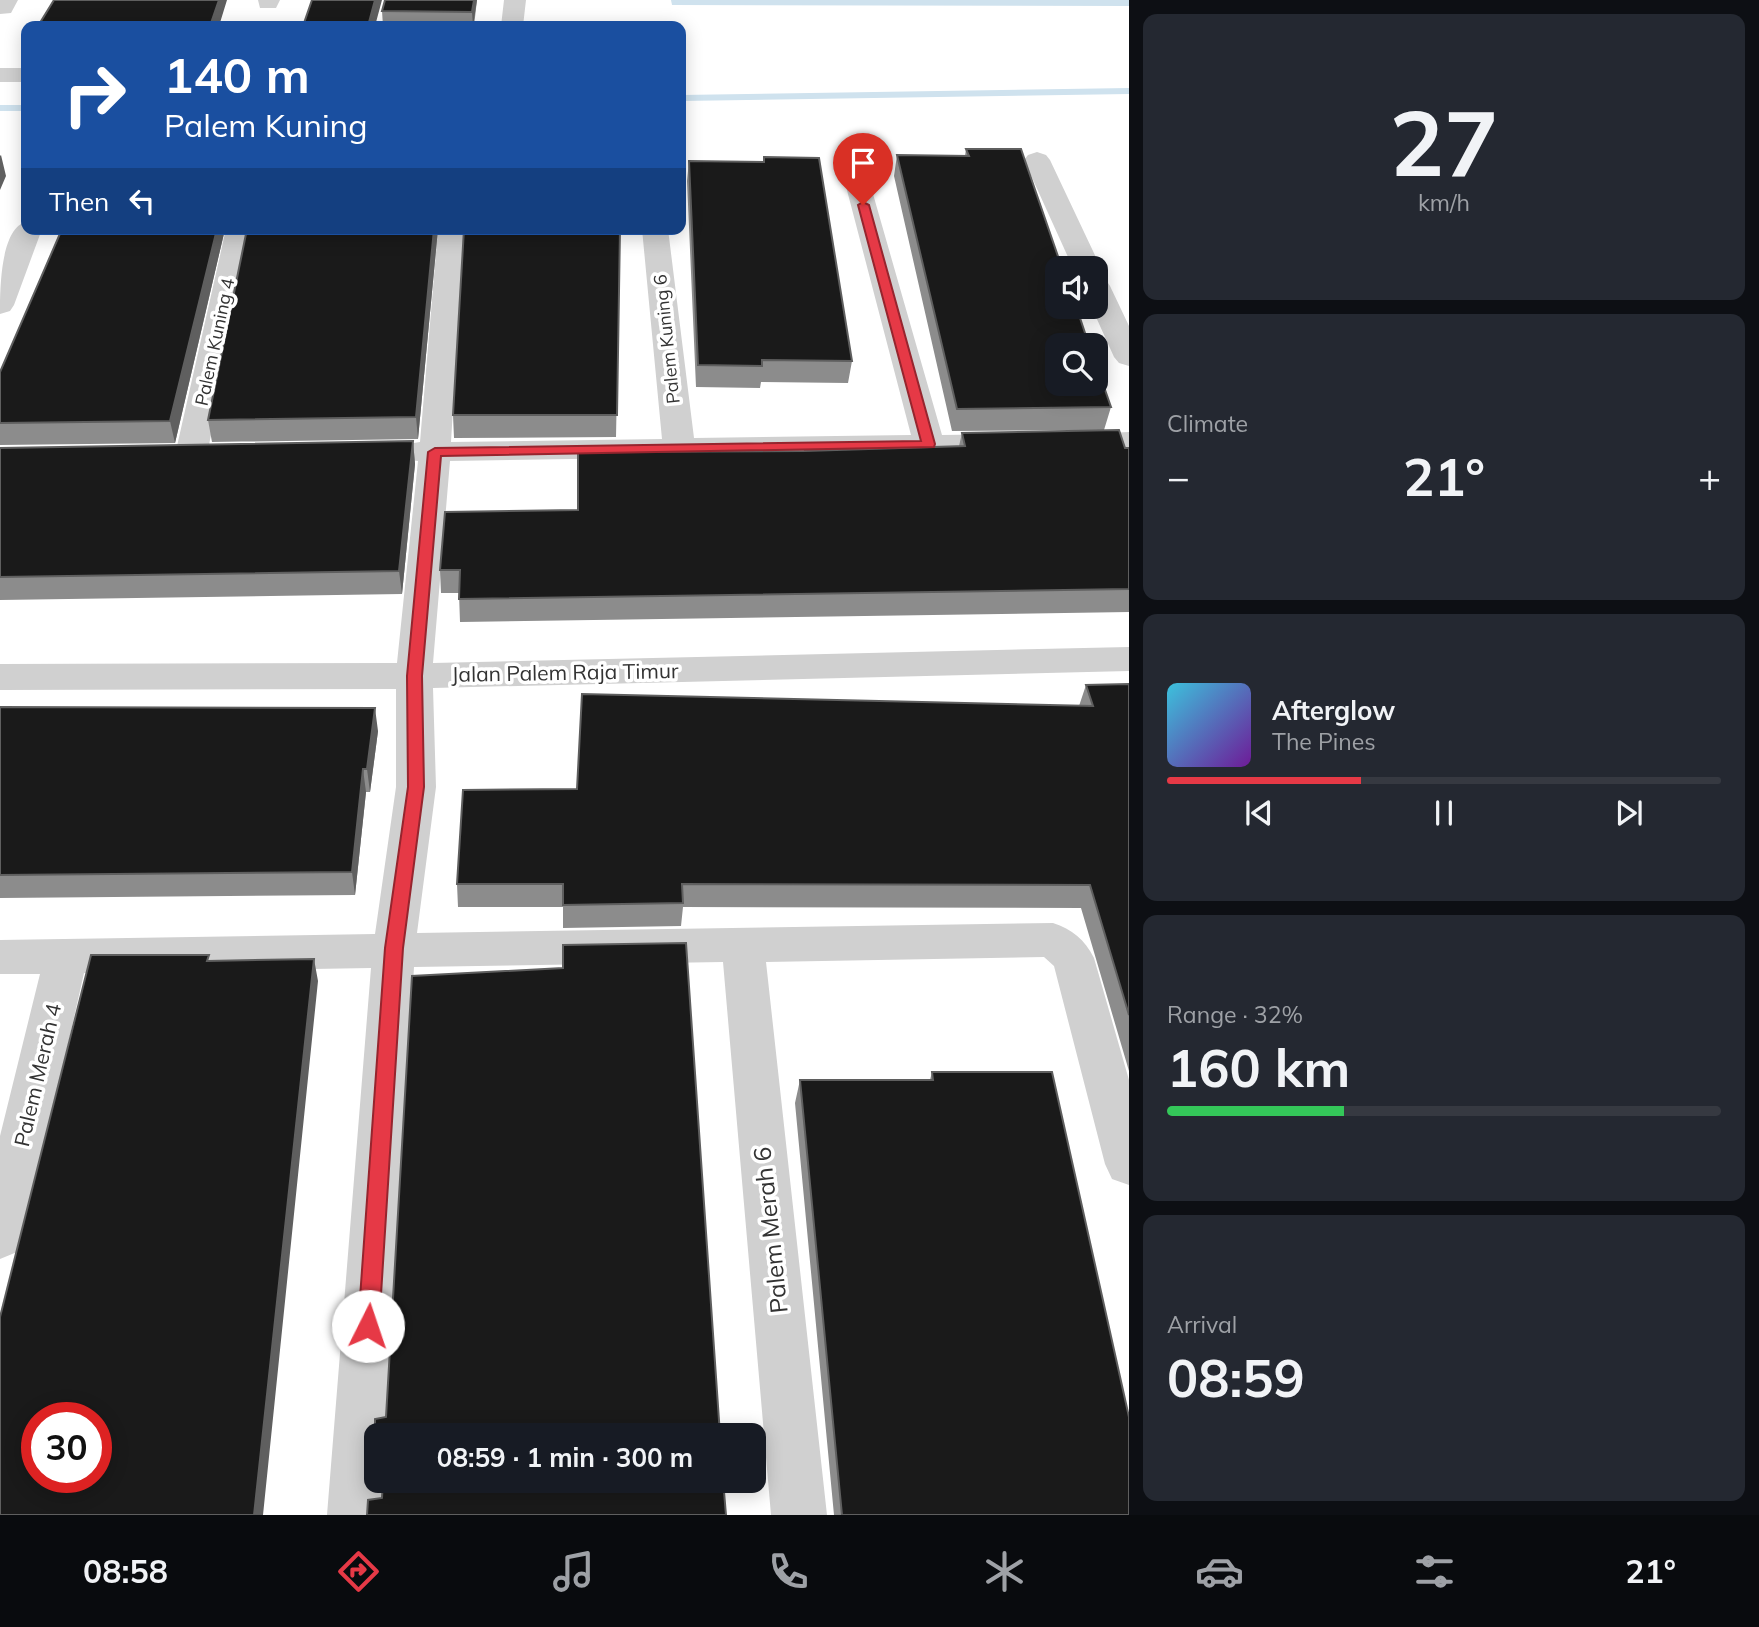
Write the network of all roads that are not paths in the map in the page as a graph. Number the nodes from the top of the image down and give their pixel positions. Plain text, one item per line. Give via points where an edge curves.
1 (515, 0) edge
2 (513, 21) edge
3 (0, 75) edge
4 (21, 75) edge
5 (849, 152) dead end
6 (1037, 160) dead end
7 (27, 235) edge
8 (238, 235) edge
9 (451, 235) edge
10 (656, 235) edge
11 (1081, 256) edge
12 (0, 305) edge
13 (1108, 312) edge
14 (1129, 357) edge
15 (1129, 441) edge
16 (929, 444) junction
17 (679, 448) junction
18 (435, 452) junction
19 (381, 453) edge
20 (191, 455) edge
21 (1129, 659) edge
22 (414, 676) junction
23 (0, 677) edge
24 (743, 945) junction
25 (394, 948) junction
26 (66, 956) junction
27 (0, 957) edge
28 (1129, 1164) edge
29 (0, 1236) edge
30 (355, 1515) edge
31 (799, 1515) edge

1 - 2 street
3 - 4 street
5 - 16 street
6 - 11 street
7 - 12 street
8 - 20 street, Palem Kuning 4
9 - 18 street
10 - 17 street, Palem Kuning 6
13 - 14 street
15 - 16 street
16 - 17 street
17 - 18 street
18 - 19 street
18 - 22 street
21 - 22 street, Jalan Palem Raja Timur
22 - 23 street, Jalan Palem Raja Timur
22 - 25 street via 416,787
24 - 25 street
24 - 28 street via 1053,940 1073,958
24 - 31 street, Palem Merah 6
25 - 26 street
25 - 30 street
26 - 27 street
26 - 29 street, Palem Merah 4

